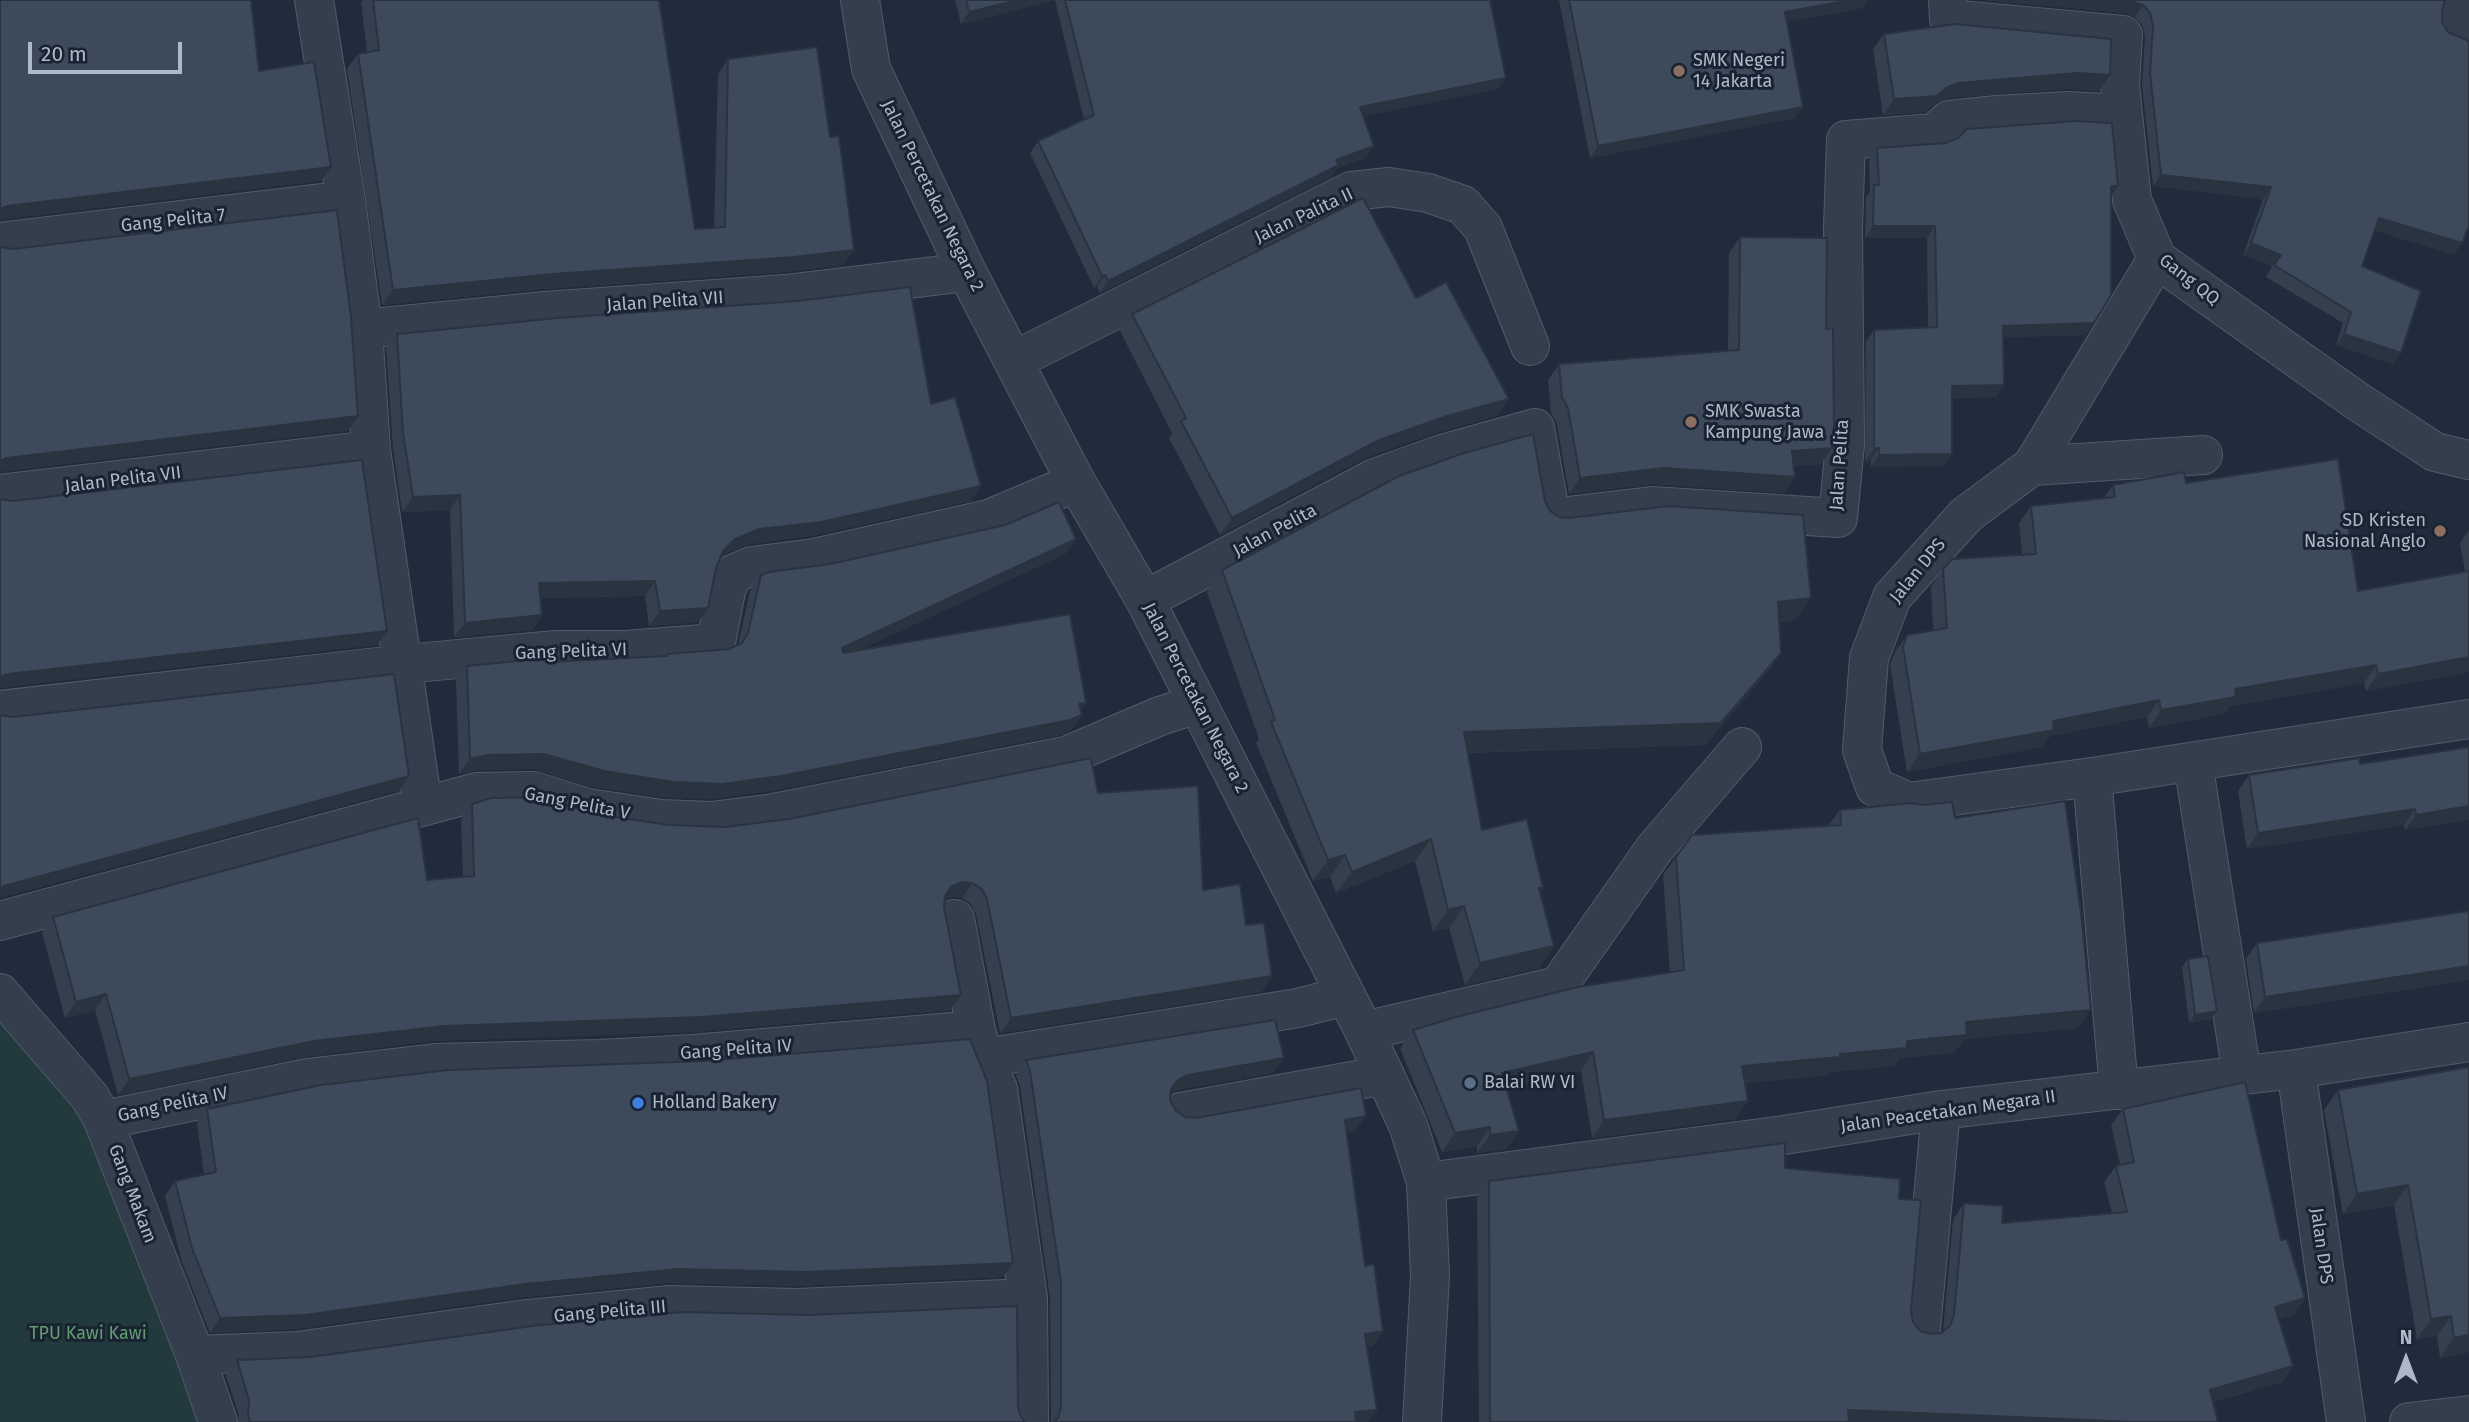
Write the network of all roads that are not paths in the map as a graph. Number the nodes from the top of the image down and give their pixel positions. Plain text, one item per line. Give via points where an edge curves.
1 (314, 0) edge
2 (860, 0) edge
3 (1948, 0) edge
4 (2462, 0) edge
5 (2469, 32) edge
6 (2123, 114) junction
7 (346, 200) junction
8 (0, 242) edge
9 (2157, 259) junction
10 (958, 273) junction
11 (363, 329) junction
12 (1530, 346) dead end
13 (1013, 361) junction
14 (370, 450) junction
15 (2203, 455) dead end
16 (2469, 460) edge
17 (2032, 466) junction
18 (1070, 484) junction
19 (0, 494) edge
20 (1145, 600) junction
21 (404, 664) junction
22 (1197, 704) junction
23 (0, 710) edge
24 (2469, 719) edge
25 (1742, 747) dead end
26 (2193, 762) junction
27 (2092, 777) junction
28 (423, 806) junction
29 (955, 919) dead end
30 (0, 921) edge
31 (0, 993) edge
32 (1345, 996) junction
33 (1364, 1031) junction
34 (2469, 1042) edge
35 (980, 1044) junction
36 (2296, 1069) junction
37 (1385, 1074) junction
38 (2242, 1075) junction
39 (2119, 1090) junction
40 (1941, 1110) junction
41 (1181, 1112) edge
42 (103, 1119) junction
43 (1426, 1182) junction
44 (1028, 1298) junction
45 (1921, 1329) edge
46 (195, 1355) junction
47 (2469, 1415) edge
48 (218, 1422) edge
49 (1029, 1422) edge
50 (1422, 1422) edge
51 (2346, 1422) edge
52 (2409, 1422) edge

1 - 7 street
2 - 10 street, Jalan Percetakan Negara 2 via 871,69
3 - 6 street, Gang QQ via 1949,19 2123,35
4 - 5 street via 2455,28
6 - 9 street, Gang QQ via 2132,200
6 - 20 street, Jalan Pelita via 1997,115 1949,120 1935,133 1846,140 1845,444 1838,518 1652,506 1551,518 1535,428 1375,478
7 - 8 street, Gang Pelita 7
7 - 11 street
9 - 16 street, Gang QQ via 2435,452
9 - 17 street
10 - 11 street, Jalan Pelita VII via 786,294
10 - 13 street, Jalan Percetakan Negara 2
11 - 14 street
12 - 13 street, Jalan Palita II via 1483,228 1463,205 1389,187 1351,191
13 - 18 street, Jalan Percetakan Negara 2
14 - 19 street, Jalan Pelita VII
14 - 21 street
15 - 17 street
17 - 27 street, Jalan DPS via 1966,515 1892,597 1869,658 1862,750 1875,787 1909,802
18 - 20 street, Jalan Percetakan Negara 2
18 - 21 street, Gang Pelita VI via 989,519 814,558 752,566 733,574 716,643 555,650
20 - 22 street, Jalan Percetakan Negara 2
21 - 23 street, Gang Pelita VI
21 - 28 street
22 - 28 street, Gang Pelita V via 1066,756 774,813 712,821 661,819 588,808 533,791 477,792
22 - 32 street, Jalan Percetakan Negara 2
24 - 26 street, Jalan DPS
25 - 33 street via 1654,848 1558,986
26 - 27 street, Jalan DPS
26 - 38 street
27 - 39 street
28 - 30 street, Gang Pelita V
29 - 35 street
31 - 42 street, Gang Makam via 90,1097
32 - 33 street, Jalan Percetakan Negara 2
32 - 35 street, Gang Pelita IV via 1298,1008
33 - 37 street, Jalan Percetakan Negara 2
34 - 36 street, Jalan Peacetakan Megara II
35 - 42 street, Gang Pelita IV via 436,1063 307,1078
35 - 44 street via 998,1089
36 - 38 street, Jalan Peacetakan Megara II
36 - 51 street, Jalan DPS
37 - 41 street
37 - 43 street, Jalan Percetakan Negara 2
38 - 39 street, Jalan Peacetakan Megara II
39 - 40 street, Jalan Peacetakan Megara II
40 - 43 street, Jalan Peacetakan Megara II
40 - 45 street
42 - 46 street, Gang Makam
43 - 50 street, Jalan Percetakan Negara 2 via 1430,1276
44 - 46 street, Gang Pelita III via 797,1308 670,1305 297,1351
44 - 49 street
46 - 48 street, Gang Makam
47 - 52 street

